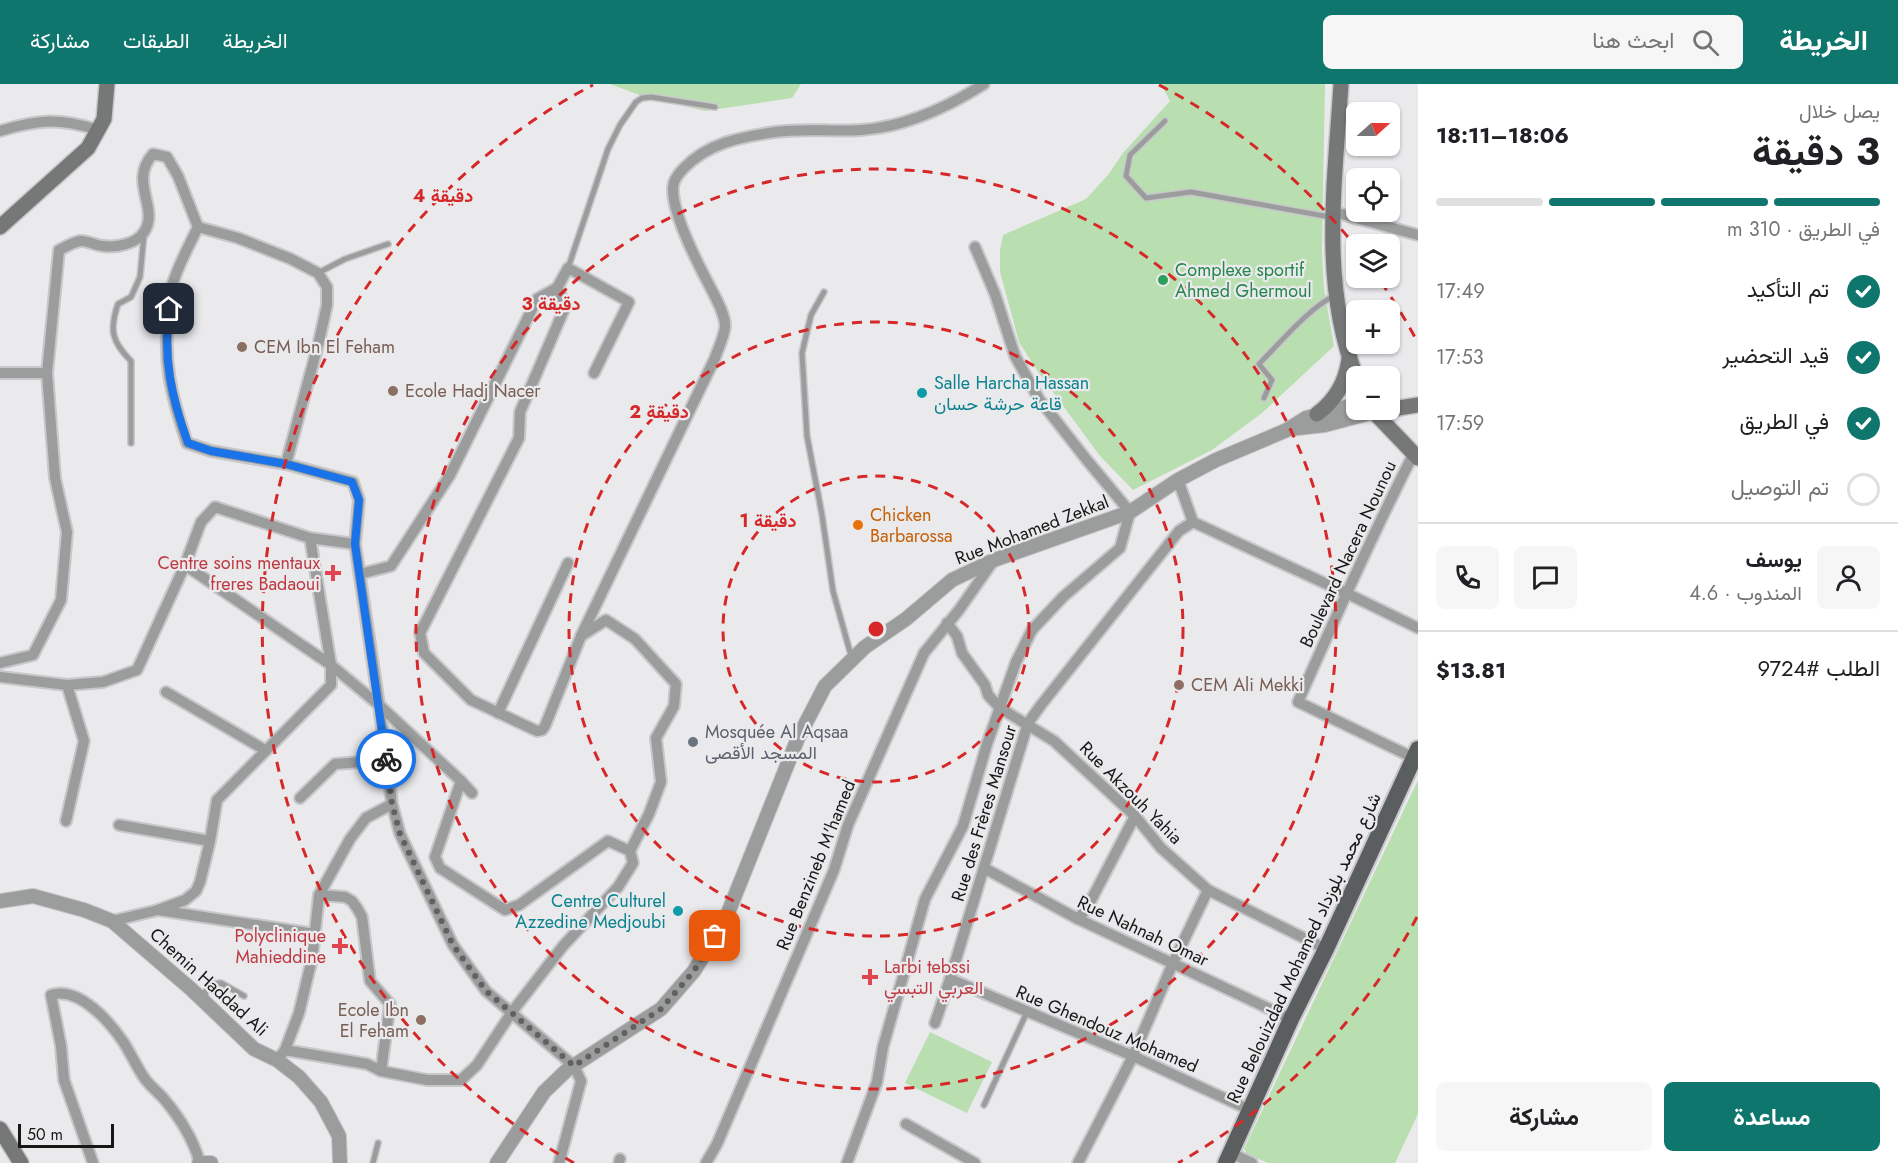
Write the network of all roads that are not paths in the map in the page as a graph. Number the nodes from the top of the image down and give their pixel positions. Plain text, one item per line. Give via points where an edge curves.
1 (107, 84) edge
2 (984, 84) edge
3 (1341, 84) edge
4 (715, 107) dead end
5 (1165, 121) dead end
6 (99, 130) junction
7 (0, 131) edge
8 (1333, 215) junction
9 (0, 227) edge
10 (198, 227) junction
11 (144, 234) junction
12 (1418, 235) edge
13 (388, 244) dead end
14 (975, 247) dead end
15 (568, 268) junction
16 (318, 273) junction
17 (557, 288) junction
18 (824, 292) dead end
19 (1335, 296) junction
20 (1349, 356) junction
21 (1352, 366) edge
22 (0, 373) edge
23 (47, 373) junction
24 (594, 373) dead end
25 (1264, 398) dead end
26 (1418, 405) edge
27 (1346, 407) edge
28 (1400, 407) edge
29 (1317, 414) junction
30 (1346, 419) edge
31 (1382, 420) edge
32 (1287, 430) junction
33 (131, 443) dead end
34 (1416, 455) edge
35 (286, 464) junction
36 (1178, 480) junction
37 (1130, 512) junction
38 (1192, 522) junction
39 (310, 538) junction
40 (355, 544) junction
41 (994, 560) junction
42 (568, 563) dead end
43 (185, 565) junction
44 (360, 573) junction
45 (1346, 593) junction
46 (947, 623) junction
47 (1418, 628) edge
48 (580, 636) junction
49 (853, 660) junction
50 (0, 663) edge
51 (331, 665) junction
52 (0, 677) edge
53 (68, 685) junction
54 (166, 692) dead end
55 (379, 705) junction
56 (1000, 708) junction
57 (498, 713) junction
58 (1028, 723) junction
59 (264, 750) junction
60 (1416, 754) edge
61 (386, 760) junction
62 (461, 781) junction
63 (472, 793) dead end
64 (300, 798) dead end
65 (392, 804) junction
66 (1135, 816) junction
67 (66, 821) dead end
68 (119, 825) dead end
69 (210, 841) junction
70 (630, 851) junction
71 (984, 868) junction
72 (1208, 890) junction
73 (319, 895) junction
74 (0, 900) edge
75 (158, 910) junction
76 (1078, 919) junction
77 (112, 921) junction
78 (315, 934) junction
79 (1326, 949) junction
80 (1173, 963) junction
81 (950, 979) junction
82 (244, 996) dead end
83 (208, 1006) junction
84 (512, 1012) junction
85 (1028, 1012) junction
86 (1291, 1019) junction
87 (935, 1023) dead end
88 (281, 1055) junction
89 (1133, 1056) junction
90 (574, 1066) junction
91 (381, 1071) junction
92 (984, 1105) dead end
93 (1250, 1110) junction
94 (906, 1124) dead end
95 (0, 1128) edge
96 (378, 1143) dead end
97 (1229, 1158) edge
98 (958, 1159) edge
99 (21, 1163) edge
100 (93, 1163) edge
101 (199, 1163) edge
102 (211, 1163) edge
103 (340, 1163) edge
104 (373, 1163) edge
105 (497, 1163) edge
106 (559, 1163) edge
107 (706, 1163) edge
108 (847, 1163) edge
109 (975, 1163) edge
110 (1078, 1163) edge
111 (1252, 1163) edge

1 - 6 main road via 104,119
2 - 48 street via 961,99 886,126 862,130 785,130 742,137 713,147 680,173 673,185 674,206 719,305 725,327 715,358
3 - 8 main road
4 - 15 lane via 651,97 636,102 608,149
5 - 8 lane via 1130,155 1126,176 1146,198 1191,192
6 - 7 street via 56,120 35,121
6 - 9 main road via 88,148
8 - 12 street
8 - 19 main road
10 - 11 street via 167,158 153,154 145,163 142,181 149,220
10 - 16 street via 248,242
10 - 35 street via 172,287 166,330 166,358 175,407 188,443 211,451
11 - 23 street via 133,243 104,247 80,241 59,250
11 - 33 lane via 140,277 131,297 118,304 112,330 118,349 130,361
13 - 16 lane
14 - 37 street via 1015,356 1039,399
15 - 17 street
15 - 24 street via 629,302
16 - 35 street via 327,287 327,305
17 - 44 street via 537,298 450,475 391,566
17 - 57 street via 566,305 520,412 519,438 420,633 424,653 471,700
18 - 49 lane via 811,315 802,353 807,436 832,591
19 - 20 main road
19 - 25 lane via 1326,300 1259,364 1272,380
20 - 21 main road
20 - 29 main road via 1340,389
22 - 23 street
23 - 50 street via 55,478 67,532 61,600 33,655
26 - 28 main road
27 - 29 street, Rue Mohamed Zekkal
29 - 32 street, Rue Mohamed Zekkal
30 - 32 street, Rue Mohamed Zekkal
31 - 34 main road
32 - 36 street, Rue Mohamed Zekkal
34 - 45 street, Boulevard Nacera Nounou
35 - 40 street via 352,482 359,500
36 - 37 street, Rue Mohamed Zekkal
36 - 38 street
37 - 41 street, Rue Mohamed Zekkal
37 - 56 street via 1120,548 1063,597 1032,630
38 - 45 street
38 - 58 street, Rue des Frères Mansour via 1179,531
39 - 40 street
39 - 43 street via 215,507 201,522
39 - 51 street
40 - 44 street
41 - 46 street, Rue Benzineb M'hamed
41 - 49 street, Rue Mohamed Zekkal via 952,580
42 - 57 street
43 - 51 street
43 - 53 street via 136,670 103,682
44 - 55 street
45 - 47 street
45 - 60 street, Boulevard Nacera Nounou via 1298,702
46 - 56 street, Rue Akzouh Yahia via 988,695
46 - 107 street, Rue Benzineb M'hamed via 924,653 848,825 834,870 788,979
48 - 57 street via 542,730
48 - 70 street via 606,620 635,639 676,684 674,706 656,738 661,782
49 - 90 street, Rue Mohamed Zekkal via 825,686 798,738 726,918 694,971 661,1009
51 - 55 street
51 - 59 street via 331,685
52 - 53 street
53 - 67 street via 84,741
54 - 59 street
55 - 61 street
55 - 62 street
56 - 58 street, Rue Akzouh Yahia
56 - 108 street via 963,826 925,899 877,1082
58 - 66 street, Rue Akzouh Yahia via 1054,741
58 - 71 street, Rue des Frères Mansour
59 - 69 street via 217,800
60 - 79 main road, Rue Belouizdad Mohamed شارع محمد بلوزداد
61 - 64 street via 335,764
61 - 65 street
62 - 63 street
62 - 70 street via 435,857 440,868 505,910 519,905 608,841
65 - 73 street via 366,818
65 - 84 street via 400,834 453,945 486,991
66 - 72 street, Rue Akzouh Yahia via 1161,848
66 - 76 street via 1087,909
68 - 69 street
69 - 75 street via 196,891 185,900
70 - 84 street via 633,863 618,888 563,946
71 - 76 street, Rue Nahnah Omar
71 - 81 street, Rue des Frères Mansour
72 - 79 street, Rue Akzouh Yahia
72 - 80 street
73 - 78 street
73 - 91 street via 345,897 362,917 370,981 390,1004
74 - 77 street, Chemin Haddad Ali via 33,896
75 - 77 street
75 - 78 street
76 - 80 street, Rue Nahnah Omar
77 - 83 street, Chemin Haddad Ali
78 - 88 street via 299,1013
79 - 86 main road, Rue Belouizdad Mohamed شارع محمد بلوزداد
80 - 86 street, Rue Nahnah Omar
80 - 89 street
81 - 85 street, Rue Ghendouz Mohamed
81 - 87 street, Rue des Frères Mansour
82 - 83 lane via 221,983 212,984 205,992
83 - 88 street, Chemin Haddad Ali via 254,1049
84 - 90 street
84 - 91 street via 477,1065 461,1080 427,1080
85 - 89 street, Rue Ghendouz Mohamed
85 - 92 lane
86 - 93 main road, Rue Belouizdad Mohamed شارع محمد بلوزداد
88 - 91 street via 367,1064
88 - 103 street, Chemin Haddad Ali via 321,1102 339,1136
89 - 93 street, Rue Ghendouz Mohamed
89 - 110 street
90 - 105 street, Rue Mohamed Zekkal via 544,1092
90 - 106 street via 581,1081
93 - 97 main road, Rue Belouizdad Mohamed شارع محمد بلوزداد
94 - 98 street
95 - 99 main road
96 - 104 lane
97 - 111 street
98 - 109 street
100 - 101 street via 64,1080 51,995 58,993 76,996 93,1008 122,1041 145,1079 184,1124
101 - 102 street

